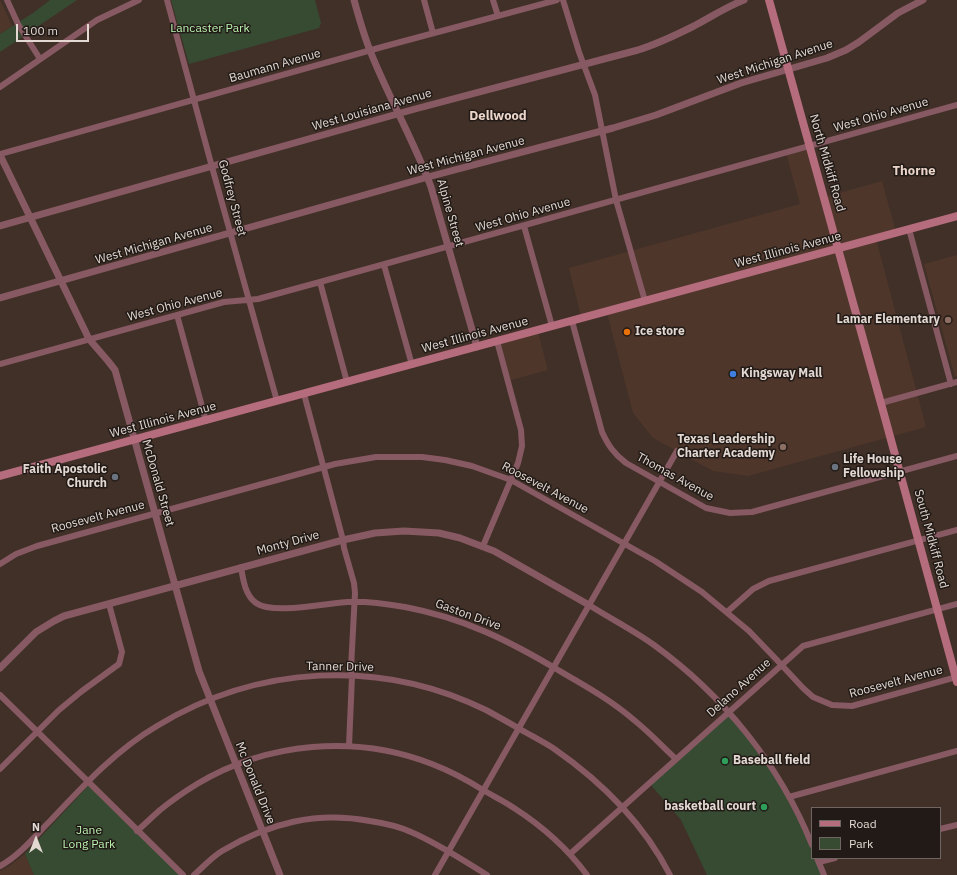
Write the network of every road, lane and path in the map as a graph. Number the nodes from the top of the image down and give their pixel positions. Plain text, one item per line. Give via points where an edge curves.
1 (7, 0) edge
2 (139, 0) edge
3 (166, 0) edge
4 (354, 0) edge
5 (424, 0) edge
6 (493, 0) edge
7 (557, 0) edge
8 (563, 0) edge
9 (744, 0) edge
10 (769, 0) edge
11 (923, 0) edge
12 (498, 16) junction
13 (433, 34) junction
14 (370, 51) junction
15 (40, 59) junction
16 (584, 65) junction
17 (788, 69) junction
18 (0, 87) edge
19 (194, 101) junction
20 (957, 105) edge
21 (399, 114) junction
22 (603, 130) junction
23 (809, 146) junction
24 (0, 155) edge
25 (212, 167) junction
26 (428, 177) junction
27 (616, 200) junction
28 (957, 216) edge
29 (30, 218) junction
30 (0, 226) edge
31 (524, 226) junction
32 (908, 229) junction
33 (230, 234) junction
34 (448, 247) junction
35 (838, 248) junction
36 (384, 265) junction
37 (61, 281) junction
38 (320, 282) junction
39 (0, 298) edge
40 (248, 300) junction
41 (645, 301) junction
42 (177, 315) junction
43 (572, 321) junction
44 (552, 326) junction
45 (89, 339) junction
46 (497, 341) junction
47 (477, 347) junction
48 (0, 364) edge
49 (412, 365) junction
50 (347, 382) junction
51 (954, 383) edge
52 (304, 394) junction
53 (277, 401) junction
54 (881, 403) junction
55 (206, 421) junction
56 (134, 440) junction
57 (677, 451) dead end
58 (957, 456) edge
59 (323, 467) junction
60 (900, 472) junction
61 (0, 476) edge
62 (511, 480) junction
63 (660, 482) junction
64 (155, 513) junction
65 (957, 530) edge
66 (343, 540) junction
67 (918, 540) junction
68 (624, 544) junction
69 (483, 546) junction
70 (0, 564) edge
71 (241, 567) junction
72 (176, 586) junction
73 (354, 602) junction
74 (109, 604) junction
75 (957, 604) edge
76 (589, 605) junction
77 (937, 609) junction
78 (727, 612) junction
79 (782, 665) junction
80 (553, 666) junction
81 (0, 668) edge
82 (352, 676) junction
83 (957, 679) edge
84 (0, 695) edge
85 (210, 699) junction
86 (729, 712) junction
87 (518, 729) junction
88 (37, 731) junction
89 (349, 746) junction
90 (957, 751) edge
91 (676, 759) junction
92 (236, 765) junction
93 (0, 769) edge
94 (88, 781) junction
95 (483, 790) junction
96 (789, 797) junction
97 (623, 807) junction
98 (957, 825) edge
99 (941, 829) edge
100 (262, 830) junction
101 (137, 831) junction
102 (811, 842) edge
103 (448, 851) junction
104 (570, 854) junction
105 (818, 860) edge
106 (0, 866) edge
107 (183, 875) edge
108 (194, 875) edge
109 (280, 875) edge
110 (435, 875) edge
111 (488, 875) edge
112 (587, 875) edge
113 (670, 875) edge
114 (824, 875) edge

1 - 15 street via 18,24
2 - 15 street via 97,20
3 - 19 street, Godfrey Street
4 - 14 street, Alpine Street
5 - 13 street
6 - 12 street
7 - 12 street, Baumann Avenue
8 - 16 street
9 - 16 street, West Louisiana Avenue via 663,41
10 - 17 main road, North Midkiff Road
11 - 17 street, West Michigan Avenue via 846,50
12 - 13 street, Baumann Avenue
13 - 14 street, Baumann Avenue
14 - 19 street, Baumann Avenue
14 - 21 street, Alpine Street
15 - 18 street
16 - 21 street, West Louisiana Avenue
16 - 22 street via 595,95
17 - 22 street, West Michigan Avenue via 656,115
17 - 23 main road, North Midkiff Road
19 - 24 street, Baumann Avenue
19 - 25 street, Godfrey Street
20 - 23 street, West Ohio Avenue
21 - 25 street, West Louisiana Avenue
21 - 26 street, Alpine Street
22 - 26 street, West Michigan Avenue
22 - 27 street
23 - 27 street, West Ohio Avenue
23 - 35 main road, North Midkiff Road
24 - 29 street, McDonald Street
25 - 29 street, West Louisiana Avenue
25 - 33 street, Godfrey Street
26 - 33 street, West Michigan Avenue
26 - 34 street, Alpine Street
27 - 31 street, West Ohio Avenue
27 - 41 street
28 - 32 main road, West Illinois Avenue
29 - 30 street, West Louisiana Avenue
29 - 37 street, McDonald Street
31 - 34 street, West Ohio Avenue
31 - 44 street
32 - 35 main road, West Illinois Avenue
32 - 51 street
33 - 37 street, West Michigan Avenue
33 - 40 street, Godfrey Street
34 - 36 street, West Ohio Avenue
34 - 47 street, Alpine Street
35 - 41 main road, West Illinois Avenue
35 - 54 main road, North Midkiff Road
36 - 38 street, West Ohio Avenue
36 - 49 street
37 - 39 street, West Michigan Avenue
37 - 45 street, McDonald Street
38 - 40 street, West Ohio Avenue
38 - 50 street
40 - 42 street, West Ohio Avenue via 224,302
40 - 53 street, Godfrey Street
41 - 43 main road, West Illinois Avenue
42 - 45 street, West Ohio Avenue
42 - 55 street
43 - 44 main road, West Illinois Avenue
43 - 63 street, Thomas Avenue via 605,439 613,452 623,461
44 - 46 main road, West Illinois Avenue
45 - 48 street, West Ohio Avenue
45 - 56 street, McDonald Street via 115,370
46 - 47 main road, West Illinois Avenue
46 - 62 street via 522,436 520,458
47 - 49 main road, West Illinois Avenue
49 - 50 main road, West Illinois Avenue
50 - 52 main road, West Illinois Avenue
51 - 54 street
52 - 53 main road, West Illinois Avenue
52 - 59 street
53 - 55 main road, West Illinois Avenue
54 - 60 main road, North Midkiff Road
55 - 56 main road, West Illinois Avenue
56 - 61 main road, West Illinois Avenue
56 - 64 street, McDonald Street
57 - 63 street
58 - 60 street, Thomas Avenue
59 - 62 street, Roosevelt Avenue via 376,457 422,457 472,466
59 - 64 street, Roosevelt Avenue
59 - 66 street
60 - 63 street, Thomas Avenue via 742,513 724,513 706,508
60 - 67 main road, South Midkiff Road
62 - 68 street, Roosevelt Avenue
62 - 69 street
63 - 68 street
64 - 70 street, Roosevelt Avenue via 37,546
64 - 72 street, McDonald Street
65 - 67 street
66 - 69 street, Monty Drive via 375,533 414,531 446,535
66 - 71 street, Monty Drive
66 - 73 street via 354,587
67 - 77 main road, South Midkiff Road
67 - 78 street via 769,581 753,589
68 - 76 street
68 - 78 street, Roosevelt Avenue via 683,578
69 - 76 street, Monty Drive
71 - 72 street, Monty Drive
71 - 73 street, Gaston Drive via 248,594 265,607
72 - 74 street, Monty Drive
72 - 85 street, McDonald Street via 197,664
73 - 80 street, Gaston Drive via 386,604 464,622 510,642
73 - 82 street
74 - 81 street, Monty Drive via 54,621 36,632
74 - 88 street via 122,652 120,663 70,701
75 - 77 street, Delano Avenue
76 - 80 street
76 - 86 street via 660,650 705,687
77 - 79 street, Delano Avenue via 806,645
77 - 83 main road, South Midkiff Road
78 - 79 street, Roosevelt Avenue
79 - 83 street, Roosevelt Avenue via 812,696 821,702 838,706 856,705
79 - 86 street, Delano Avenue
80 - 87 street
80 - 91 street, Gaston Drive via 609,700
82 - 85 street, Tanner Drive via 308,676 273,681
82 - 87 street, Tanner Drive via 400,682 441,692 486,710
82 - 89 street
84 - 88 street
85 - 92 street, Mc Donald Drive
85 - 94 street, Tanner Drive via 146,732
86 - 91 street, Delano Avenue
86 - 96 street via 761,753
87 - 95 street
87 - 97 street, Tanner Drive via 552,747 577,765
88 - 93 street
88 - 94 street
89 - 92 street via 296,749 268,754
89 - 95 street via 382,750 420,760 452,772
90 - 96 street
91 - 97 street, Delano Avenue
92 - 100 street, Mc Donald Drive
92 - 101 street via 188,790 161,809
94 - 101 street
94 - 106 street, Tanner Drive via 19,852
95 - 103 street
95 - 104 street via 532,820
96 - 102 street
97 - 104 street, Delano Avenue
97 - 113 street, Tanner Drive via 648,838
98 - 99 street
100 - 103 street via 310,818 356,818 410,831
100 - 108 street via 221,852
100 - 109 street, Mc Donald Drive
101 - 107 street
103 - 110 street
103 - 111 street
104 - 112 street
105 - 114 street

